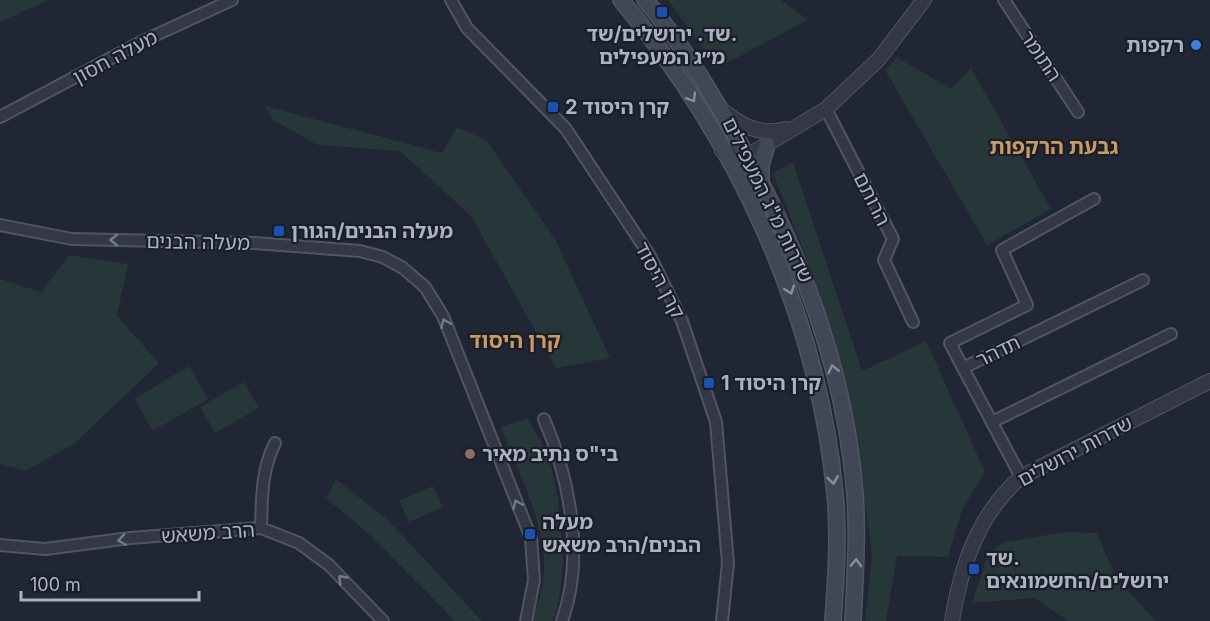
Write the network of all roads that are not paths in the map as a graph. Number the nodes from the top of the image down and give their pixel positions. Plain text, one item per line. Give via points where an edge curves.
1 (232, 0) edge
2 (451, 0) edge
3 (621, 0) edge
4 (645, 0) edge
5 (924, 0) edge
6 (1004, 0) edge
7 (826, 109) junction
8 (721, 110) junction
9 (1078, 112) dead end
10 (0, 117) edge
11 (794, 127) junction
12 (767, 145) junction
13 (722, 151) junction
14 (746, 155) junction
15 (761, 183) junction
16 (1094, 199) dead end
17 (0, 225) edge
18 (1143, 280) dead end
19 (912, 322) dead end
20 (1171, 334) dead end
21 (963, 368) junction
22 (1210, 381) edge
23 (544, 420) dead end
24 (992, 422) junction
25 (275, 443) dead end
26 (1021, 477) junction
27 (261, 528) junction
28 (0, 545) edge
29 (383, 621) edge
30 (526, 621) edge
31 (562, 621) edge
32 (722, 621) edge
33 (833, 621) edge
34 (853, 621) edge
35 (952, 621) edge

1 - 10 street, מעלה חסון via 143,41
2 - 32 street, קרן היסוד via 467,28 566,129 650,256 682,321 716,422 728,563
3 -> 13 main road, שדרות מ"ג המעפילים via 667,58
4 - 8 main road, שדרות מ"ג המעפילים via 682,47
5 - 7 street via 879,59
6 - 9 street, התומר
7 - 11 street
7 - 19 street, הרותם via 893,239 884,260
8 - 11 street via 737,123 762,132
8 - 14 main road, שדרות מ"ג המעפילים
11 - 12 street
12 - 14 street
12 - 15 main road
13 - 14 street
13 -> 33 main road, שדרות מ"ג המעפילים via 777,258 810,353 826,425 835,495 837,560
14 - 15 main road, שדרות מ"ג המעפילים
34 -> 15 main road, שדרות מ"ג המעפילים via 855,493 840,399 829,348 806,277
16 - 21 street via 1002,250 1027,305 950,343
30 -> 17 street, מעלה הבנים via 534,580 531,537 443,316 425,287 403,268 384,257 360,251 254,243 72,239
18 - 21 street, תדהר
20 - 24 street
21 - 24 street, תדהר
22 - 26 street, שדרות ירושלים
23 - 31 street via 559,454 570,513 573,566
24 - 26 street, תדהר
25 - 27 street via 262,480
26 - 35 street, שדרות ירושלים via 987,513 973,542 963,567
27 -> 28 street, הרב משאש via 45,549
29 -> 27 street, הרב משאש via 329,565 299,543

